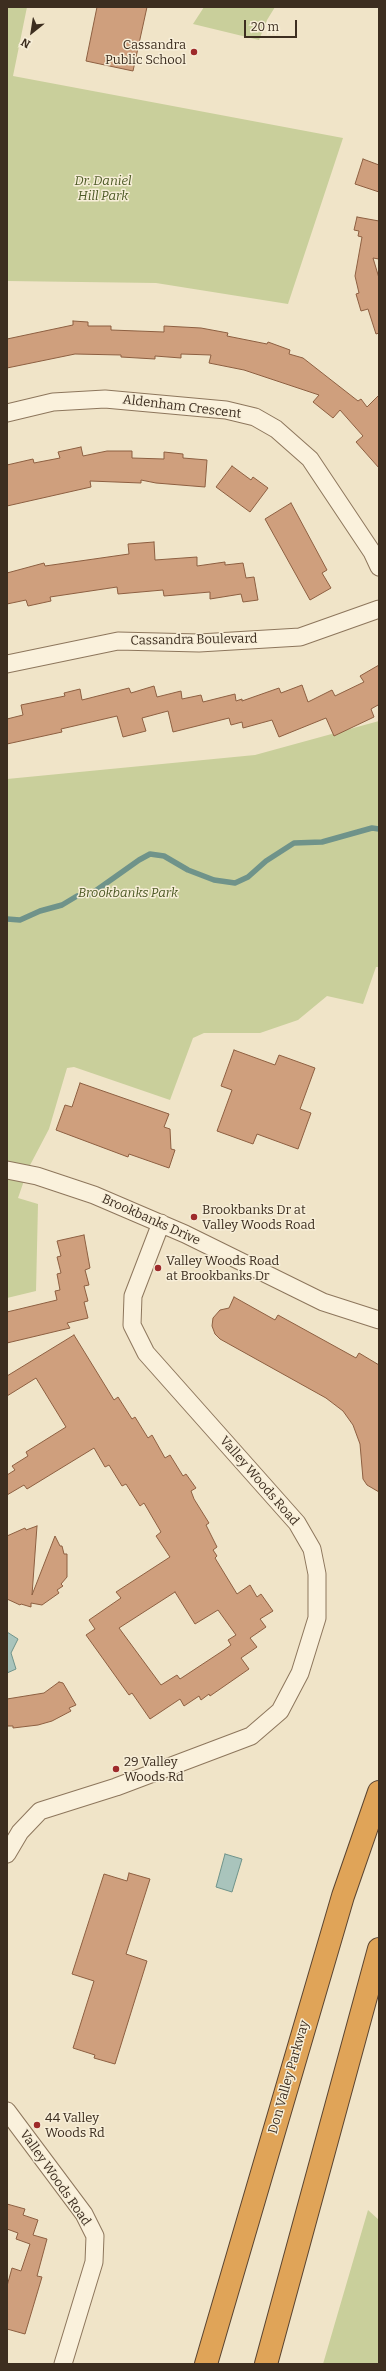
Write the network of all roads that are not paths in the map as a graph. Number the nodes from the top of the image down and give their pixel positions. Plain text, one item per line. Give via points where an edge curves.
1 (7, 413) edge
2 (379, 568) edge
3 (379, 609) edge
4 (7, 664) edge
5 (7, 1170) edge
6 (161, 1223) junction
7 (379, 1320) edge
8 (379, 1792) edge
9 (7, 1854) edge
10 (379, 1949) edge
11 (7, 2111) edge
12 (206, 2360) edge
13 (63, 2364) edge
14 (266, 2364) edge

1 - 2 street, Aldenham Crescent via 54,402 105,399 226,410 255,417 276,429 310,459 372,552
3 - 4 street, Cassandra Boulevard via 300,637 199,643 118,641
5 - 6 street, Brookbanks Drive via 38,1176 94,1195
6 - 7 street, Brookbanks Drive via 323,1302
6 - 9 street, Valley Woods Road via 133,1296 132,1324 146,1353 297,1523 312,1549 317,1574 317,1618 300,1673 280,1712 251,1736 116,1787 40,1811 20,1832
8 - 12 highway, Don Valley Parkway via 343,1896
10 - 14 highway
11 - 13 street, Valley Woods Road via 84,2214 95,2236 94,2262

